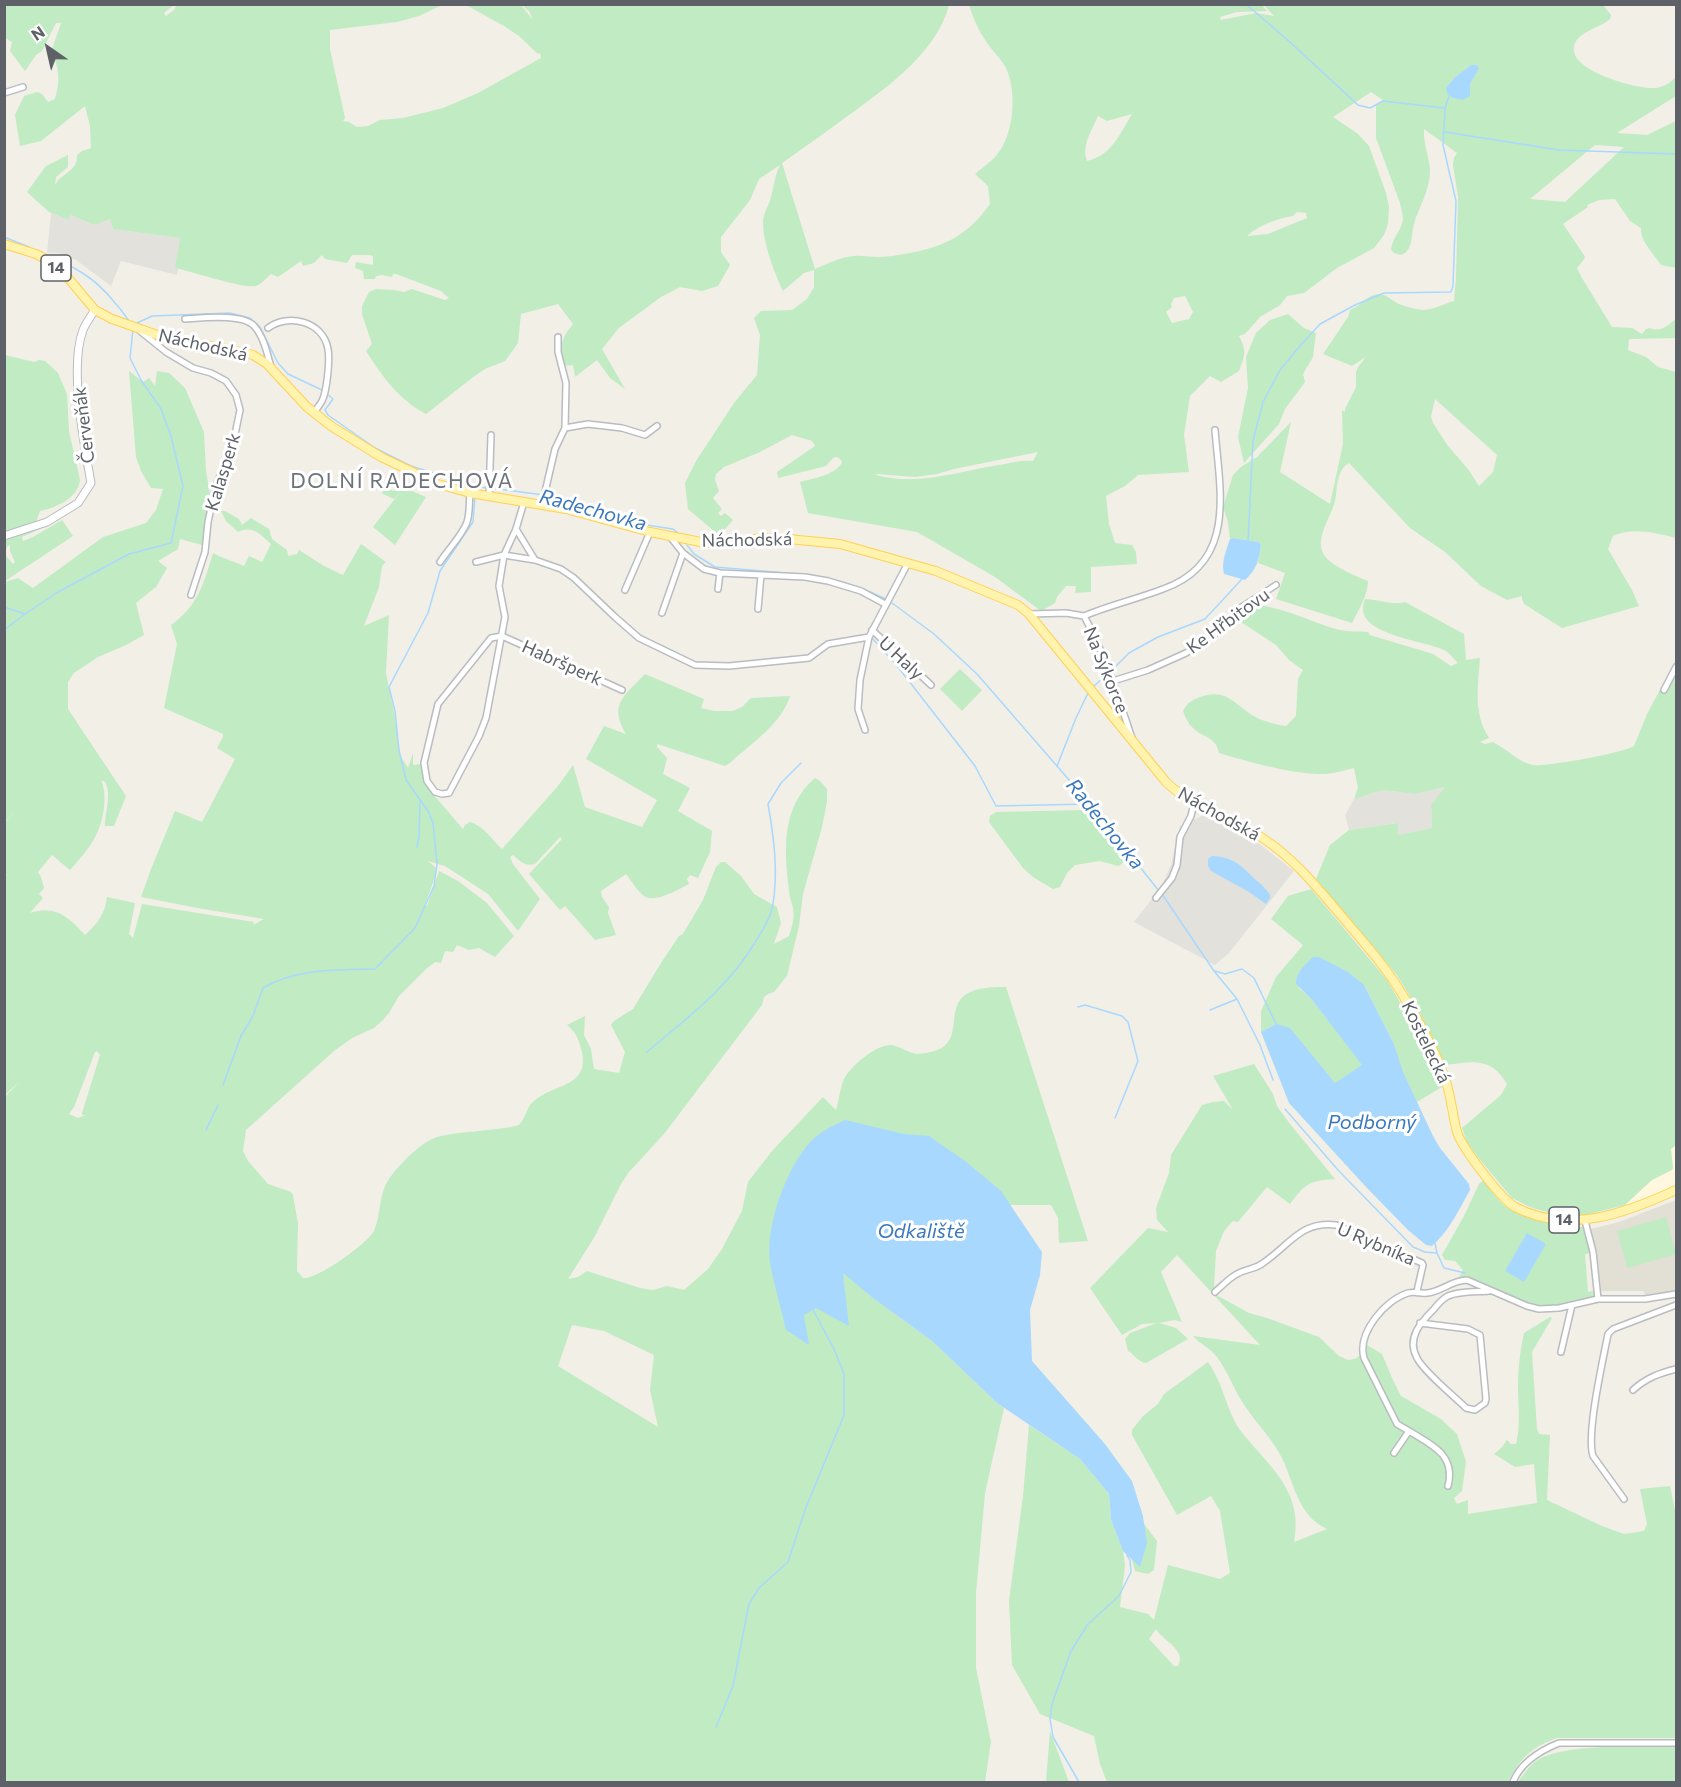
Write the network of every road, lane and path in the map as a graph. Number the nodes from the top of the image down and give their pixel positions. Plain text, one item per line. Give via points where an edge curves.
1 (23, 87) dead end
2 (4, 93) edge
3 (4, 244) edge
4 (95, 310) junction
5 (185, 319) dead end
6 (268, 328) dead end
7 (139, 330) junction
8 (558, 338) dead end
9 (272, 369) junction
10 (314, 412) junction
11 (657, 426) dead end
12 (565, 428) junction
13 (1215, 430) dead end
14 (491, 435) dead end
15 (470, 493) junction
16 (489, 496) junction
17 (524, 501) junction
18 (542, 505) junction
19 (516, 529) junction
20 (650, 532) junction
21 (4, 536) edge
22 (671, 537) junction
23 (684, 553) junction
24 (504, 555) junction
25 (535, 560) junction
26 (440, 562) dead end
27 (476, 562) dead end
28 (908, 563) junction
29 (720, 573) junction
30 (761, 575) junction
31 (1276, 585) dead end
32 (718, 589) dead end
33 (625, 590) dead end
34 (191, 595) dead end
35 (885, 604) junction
36 (758, 609) dead end
37 (662, 613) dead end
38 (1029, 615) junction
39 (1084, 616) junction
40 (870, 634) junction
41 (502, 636) junction
42 (1677, 666) edge
43 (1113, 681) junction
44 (931, 685) dead end
45 (622, 690) dead end
46 (1664, 690) dead end
47 (865, 730) dead end
48 (1134, 744) junction
49 (1194, 803) junction
50 (1300, 867) joint
51 (1157, 897) dead end
52 (1677, 1190) edge
53 (1585, 1221) junction
54 (1491, 1291) junction
55 (1215, 1292) dead end
56 (1417, 1292) junction
57 (1677, 1294) edge
58 (1598, 1299) junction
59 (1572, 1305) junction
60 (1677, 1305) edge
61 (1420, 1323) junction
62 (1561, 1352) dead end
63 (1677, 1369) edge
64 (1633, 1389) dead end
65 (1409, 1431) junction
66 (1394, 1453) dead end
67 (1448, 1486) dead end
68 (1623, 1499) dead end
69 (1677, 1743) edge
70 (1513, 1782) edge

1 - 2 street
3 - 4 main road, 14 via 49,261
4 - 7 main road, Náchodská / 14
4 - 21 street, Červeňák via 83,330 77,362 91,483 78,503 47,522
5 - 9 street via 218,318 253,324
6 - 10 street via 278,321 297,321 312,325 322,336 328,349 325,387
7 - 9 main road, Náchodská / 14 via 253,356
7 - 34 street, Kalasperk via 193,368 226,381 240,410 232,450 216,485 205,552
8 - 12 street via 566,383
9 - 10 main road, Náchodská / 14
10 - 15 main road, Náchodská / 14 via 407,470
11 - 12 street via 645,435 588,424
12 - 18 street via 555,449
13 - 39 street via 1220,510 1210,553 1196,569 1166,589
14 - 16 street
15 - 16 main road, Náchodská / 14
15 - 26 street via 468,521
16 - 17 main road, Náchodská / 14
17 - 18 main road, Náchodská / 14
17 - 19 street, Habršperk
18 - 20 main road, Náchodská / 14
19 - 24 street, Habršperk
19 - 25 street
20 - 22 main road, Náchodská / 14
20 - 33 street
22 - 23 street
22 - 28 main road, Náchodská / 14 via 706,543 762,538 840,544
23 - 29 street via 704,569
23 - 37 street
24 - 25 street
24 - 27 street
24 - 41 street, Habršperk via 499,586 505,617
25 - 40 street via 574,578 639,638 695,665 729,666 809,658 828,644
28 - 35 street
28 - 38 main road, Náchodská / 14 via 1018,605
29 - 30 street
29 - 32 street
30 - 35 street via 828,581 861,591
30 - 36 street
31 - 43 street, Ke Hřbitovu via 1240,608 1215,634 1186,653
35 - 40 street
38 - 39 street, Na Sýkorce
38 - 48 main road, Náchodská / 14
39 - 43 street, Na Sýkorce
40 - 44 street, U Haly
40 - 47 street via 858,709
41 - 41 street, Habršperk via 489,707 479,736 449,793 435,792 427,781 424,763 438,704 491,638
41 - 45 street, Habršperk
42 - 46 street
43 - 48 street, Na Sýkorce
48 - 49 main road, Náchodská / 14 via 1177,793
49 - 50 main road, Náchodská / 14 via 1262,837
49 - 51 street via 1180,837 1178,865
50 - 53 main road, Kostelecká / 14 via 1404,996 1445,1077 1460,1139 1503,1197 1529,1212
52 - 53 main road, Kostelecká / 14
53 - 58 street
54 - 56 street via 1460,1280 1427,1293
54 - 59 street via 1539,1309
54 - 61 street via 1447,1297
55 - 56 street, U Rybníka via 1236,1274 1261,1265 1311,1226 1326,1224 1422,1263
56 - 65 street via 1385,1305 1373,1320 1363,1346 1364,1358 1397,1424
57 - 58 street
58 - 59 street
59 - 62 street
60 - 68 street via 1612,1329 1608,1334 1591,1449
61 - 61 street via 1413,1343 1420,1362 1466,1408 1475,1410 1485,1403 1480,1335 1468,1329
63 - 64 street via 1657,1374
65 - 66 street
65 - 67 street via 1437,1448 1447,1462 1451,1474
69 - 70 street via 1558,1743 1528,1760

